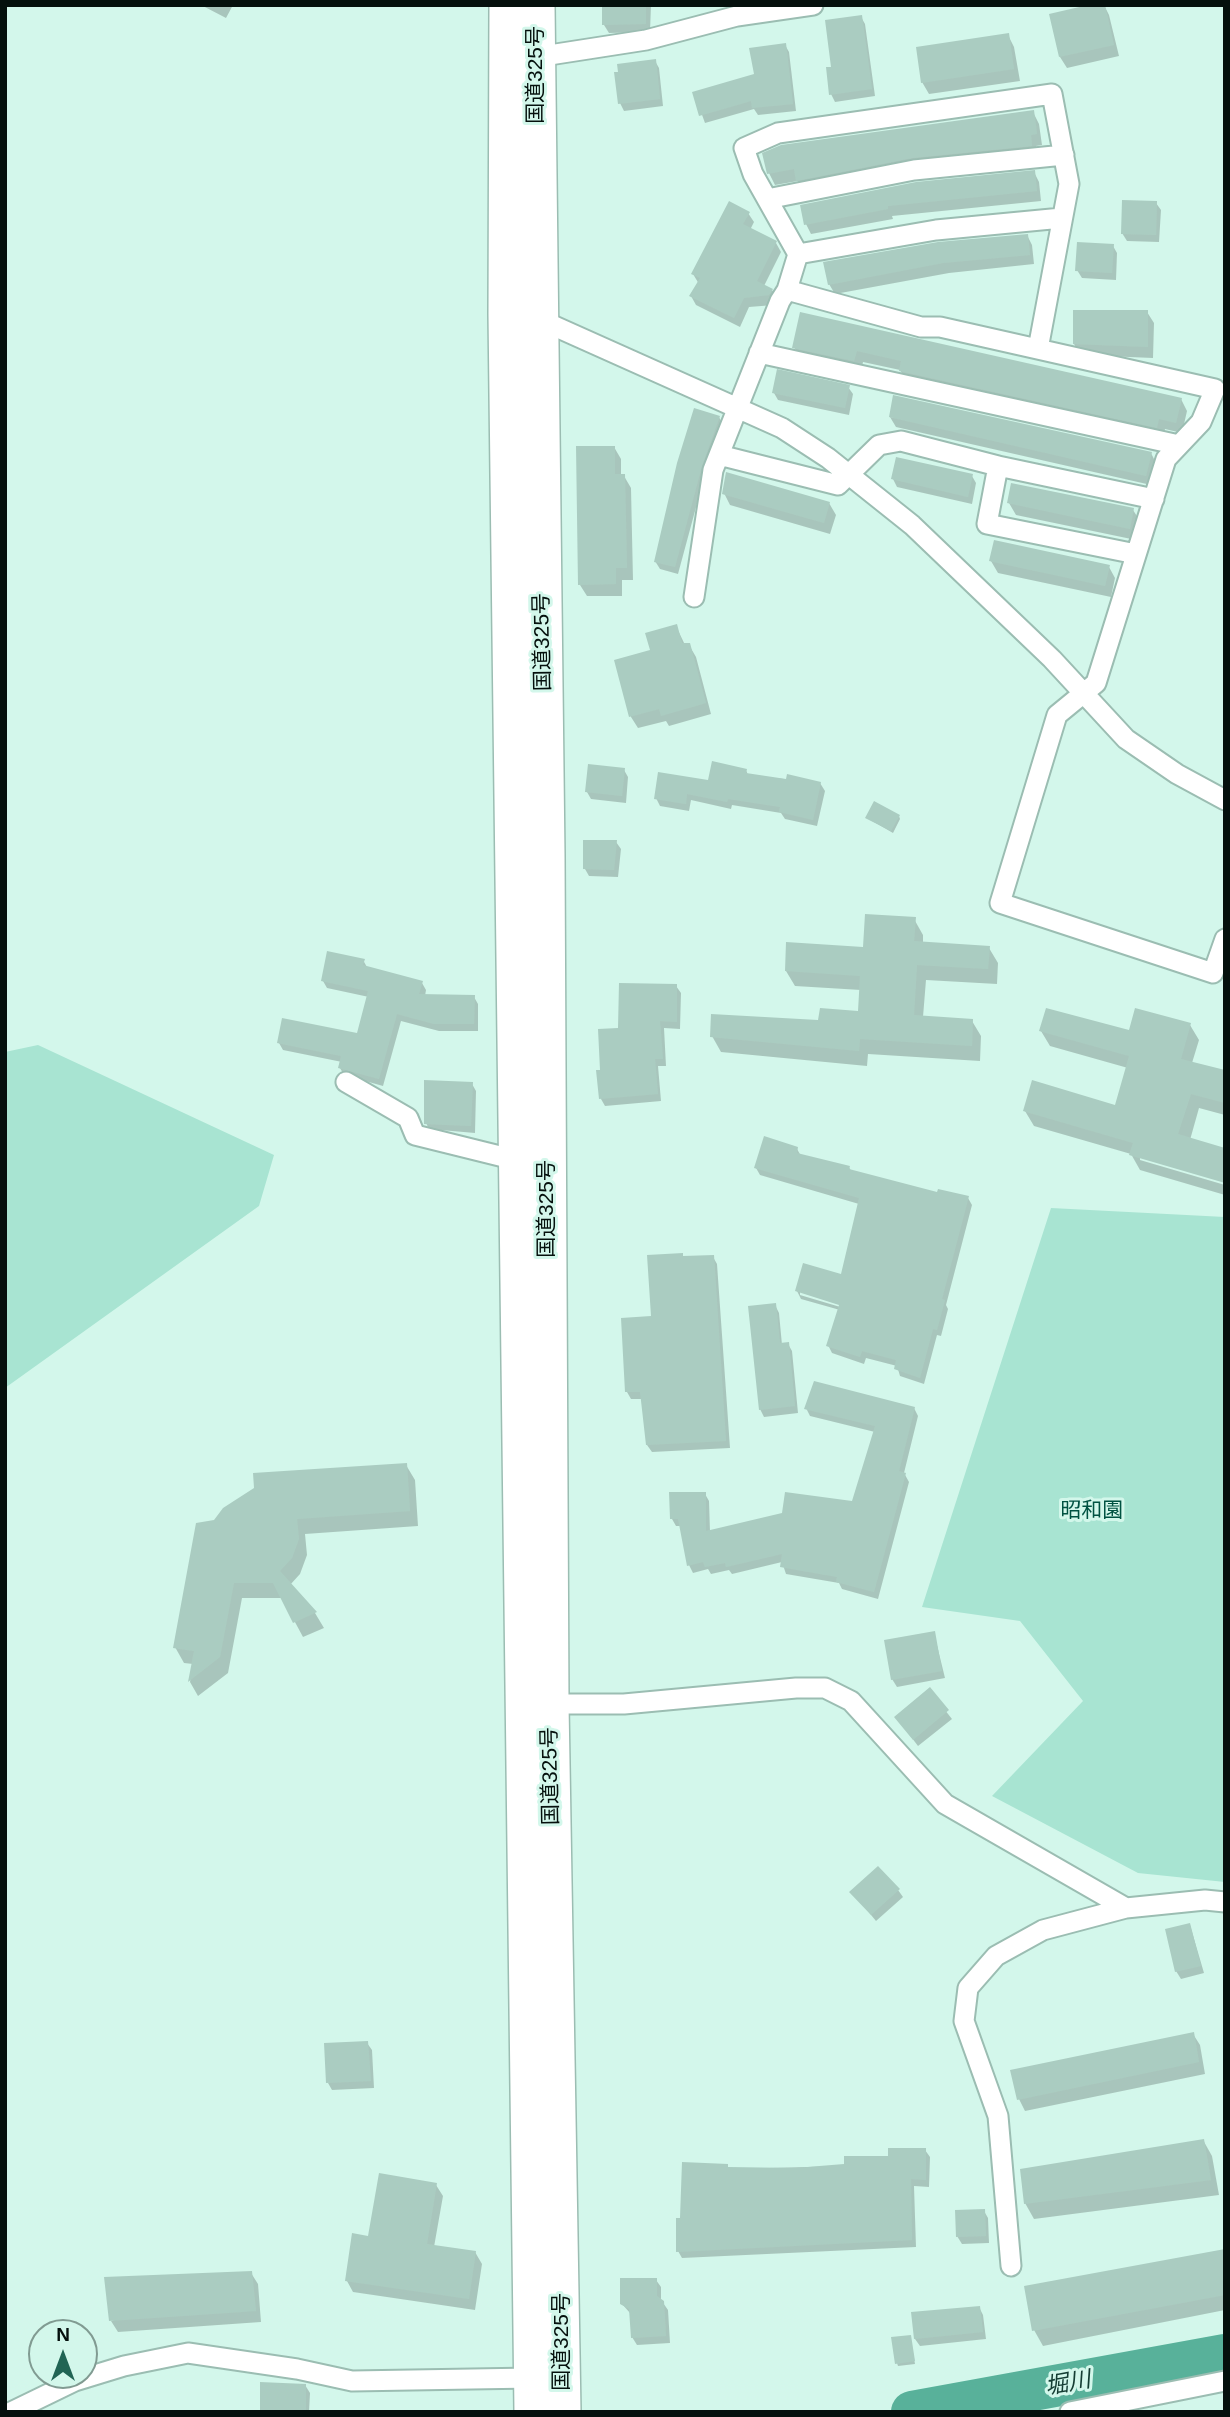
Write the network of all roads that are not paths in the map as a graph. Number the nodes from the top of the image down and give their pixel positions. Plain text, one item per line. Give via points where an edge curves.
1 (508, 5) edge
2 (536, 5) edge
3 (813, 5) edge
4 (522, 59) junction
5 (1064, 155) junction
6 (767, 199) junction
7 (1062, 218) junction
8 (798, 254) junction
9 (788, 290) junction
10 (523, 316) junction
11 (1038, 349) junction
12 (759, 353) junction
13 (737, 408) junction
14 (1179, 445) junction
15 (719, 455) junction
16 (998, 466) junction
17 (848, 473) junction
18 (1154, 499) junction
19 (1136, 554) junction
20 (694, 597) dead end
21 (1083, 692) junction
22 (1225, 800) edge
23 (1225, 939) edge
24 (346, 1082) dead end
25 (520, 1161) junction
26 (536, 1703) junction
27 (1225, 1902) edge
28 (1126, 1908) junction
29 (1011, 2266) dead end
30 (1225, 2381) edge
31 (533, 2395) edge
32 (11, 2412) edge
33 (562, 2412) edge
34 (1070, 2412) edge

1 - 4 highway, 国道325号
2 - 4 highway, 国道325号
3 - 4 street via 737,16 646,40
4 - 10 highway, 国道325号
5 - 6 street via 914,170
5 - 6 street via 1052,94 855,120 778,133 744,148
5 - 7 street via 1069,184
6 - 8 street
7 - 8 street via 936,230
7 - 11 street
8 - 9 street
9 - 11 street via 921,327 940,327
9 - 12 street
10 - 13 street
10 - 25 highway, 国道325号
10 - 26 highway, 国道325号 via 546,856
11 - 14 street via 1215,389 1201,422
12 - 13 street
12 - 14 street
13 - 15 street
13 - 17 street via 782,428
14 - 18 street via 1166,459
15 - 17 street via 838,485
15 - 20 street via 705,509
16 - 17 street via 901,441 879,445
16 - 18 street
16 - 19 street via 987,524
17 - 21 street via 912,526
18 - 19 street
19 - 21 street via 1096,683
21 - 22 street via 1126,739
21 - 23 street via 1058,715 1000,903 1213,973
24 - 25 street via 408,1118 415,1135
25 - 26 highway, 国道325号
26 - 28 street via 624,1704 825,1688 851,1701 945,1804
26 - 31 highway, 国道325号
26 - 33 highway, 国道325号 via 560,2161
27 - 28 street
28 - 29 street via 1043,1930 996,1956 968,1988 964,2021 998,2116
30 - 34 street
31 - 32 street via 352,2381 188,2353 75,2381

